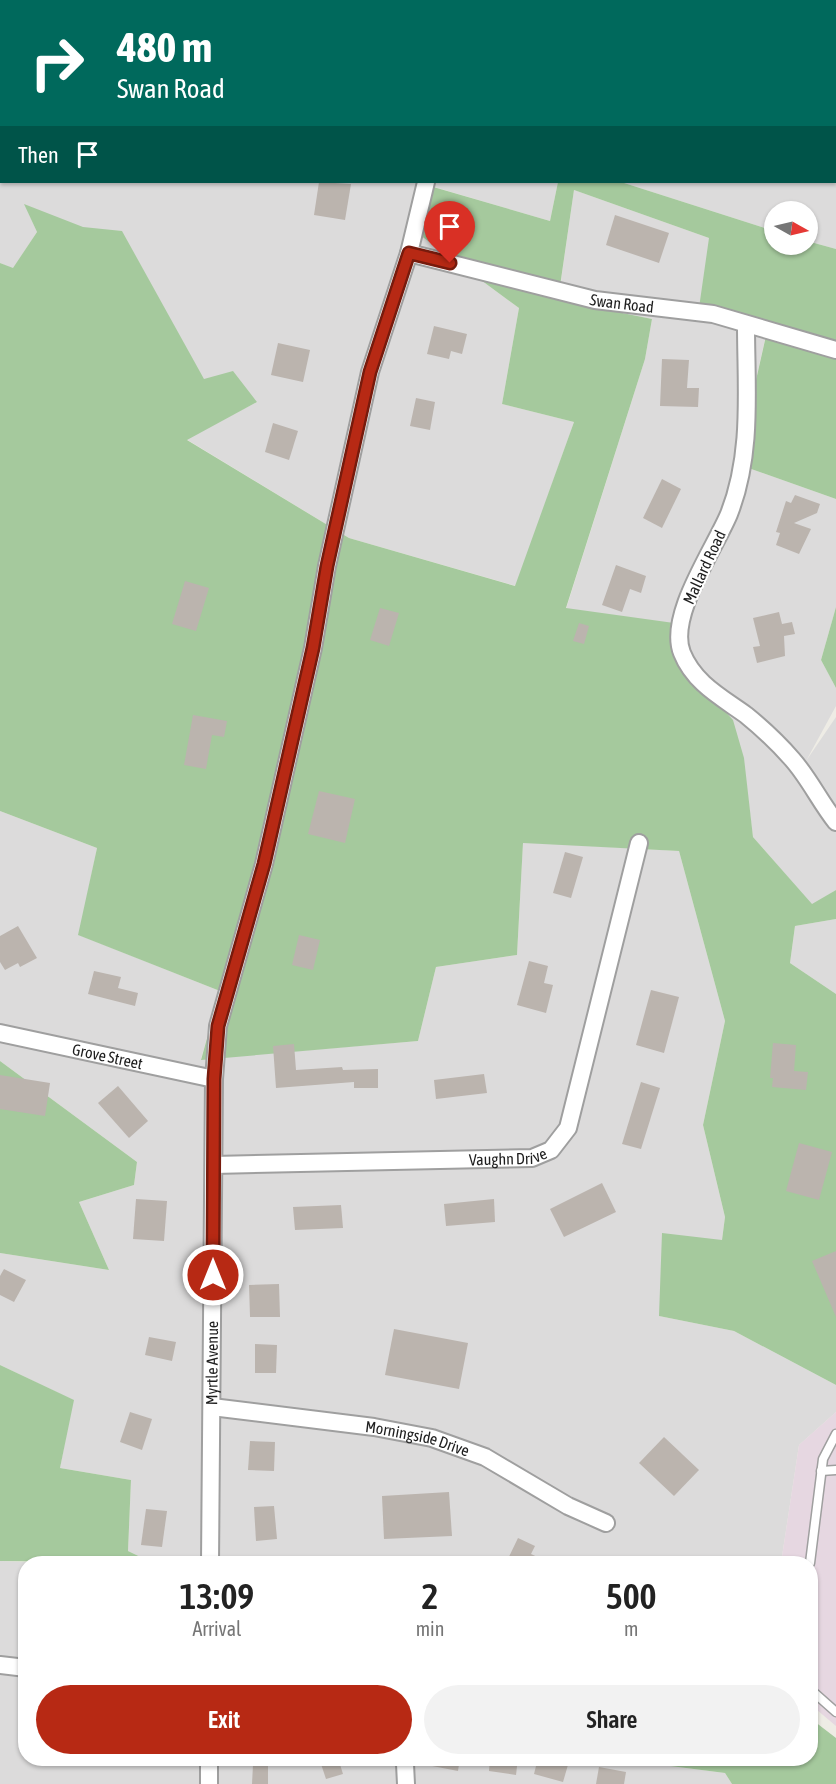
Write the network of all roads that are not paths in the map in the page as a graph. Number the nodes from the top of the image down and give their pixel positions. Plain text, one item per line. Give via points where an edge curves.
1 (426, 183) edge
2 (409, 253) junction
3 (746, 325) junction
4 (836, 350) edge
5 (836, 822) edge
6 (639, 843) dead end
7 (0, 1033) edge
8 (214, 1079) junction
9 (214, 1165) junction
10 (212, 1407) junction
11 (836, 1434) edge
12 (836, 1470) edge
13 (821, 1471) junction
14 (606, 1523) dead end
15 (210, 1556) edge
16 (811, 1556) edge
17 (0, 1665) edge
18 (18, 1667) edge
19 (818, 1696) edge
20 (836, 1712) edge
21 (209, 1766) edge
22 (405, 1766) edge
23 (209, 1784) edge
24 (406, 1784) edge

1 - 2 street, Myrtle Avenue
2 - 3 street, Swan Road via 595,300 713,314
2 - 8 street, Myrtle Avenue via 370,372 264,864 218,1026
3 - 4 street, Swan Road
3 - 5 street, Mallard Road via 747,447 742,473 729,515 687,599 680,627 681,650 698,679 712,693 767,733 792,759
6 - 9 street, Vaughn Drive via 568,1128 551,1149 532,1158
7 - 8 street, Grove Street
8 - 9 street, Myrtle Avenue
9 - 10 street, Myrtle Avenue
10 - 14 street, Morningside Drive via 432,1438 485,1457 568,1506
10 - 15 street, Myrtle Avenue
11 - 13 lane
12 - 13 lane
13 - 16 lane
17 - 18 street
19 - 20 lane
21 - 23 street
22 - 24 street

